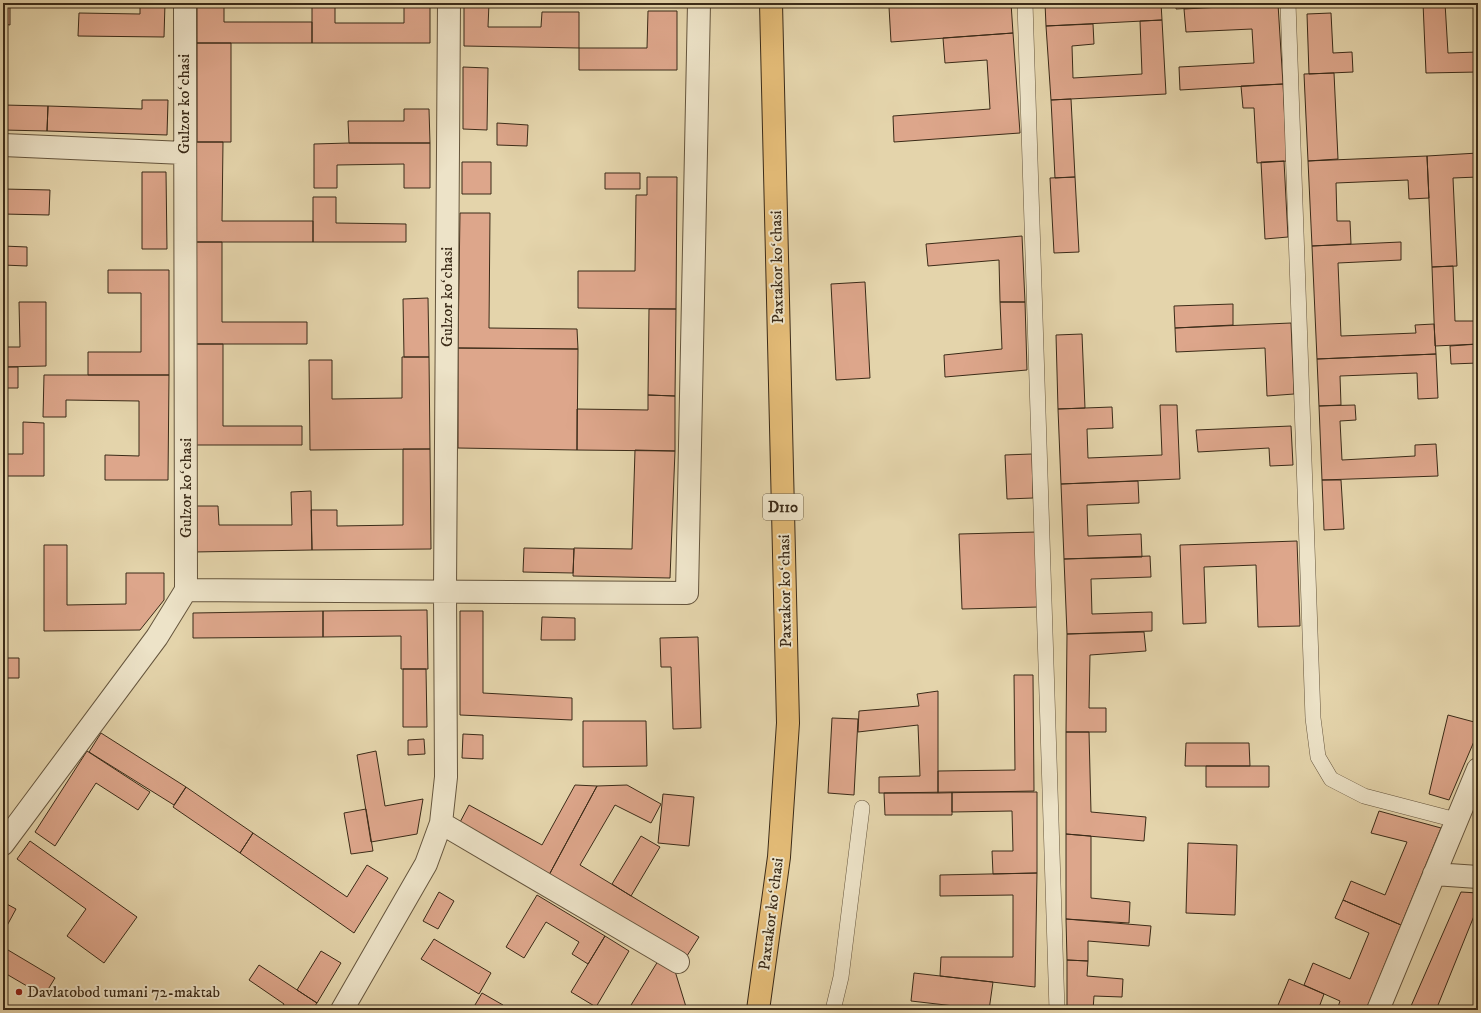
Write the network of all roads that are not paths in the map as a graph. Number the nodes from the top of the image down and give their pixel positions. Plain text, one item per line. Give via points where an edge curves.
1 (185, 3) edge
2 (449, 3) edge
3 (699, 3) edge
4 (771, 3) edge
5 (1025, 3) edge
6 (1288, 3) edge
7 (3, 145) edge
8 (184, 152) junction
9 (186, 590) junction
10 (445, 590) junction
11 (1478, 769) edge
12 (862, 808) dead end
13 (1456, 820) junction
14 (441, 823) junction
15 (3, 844) edge
16 (1434, 874) junction
17 (1478, 877) edge
18 (678, 962) dead end
19 (342, 1010) edge
20 (758, 1010) edge
21 (833, 1010) edge
22 (1057, 1010) edge
23 (1378, 1010) edge

1 - 8 street, Gulzor koʻchasi
2 - 10 street, Gulzor koʻchasi
3 - 10 street via 687,593
4 - 20 main road, Paxtakor koʻchasi / D110 via 788,723 778,857
5 - 22 lane
6 - 13 lane via 1313,718 1318,757 1331,779 1364,796
7 - 8 street
8 - 9 street, Gulzor koʻchasi
9 - 10 street
9 - 15 street via 156,637
10 - 14 street, Gulzor koʻchasi via 446,777
11 - 13 street
12 - 21 lane via 841,977
13 - 16 street
14 - 18 street
14 - 19 street, Gulzor koʻchasi via 426,864
16 - 17 street
16 - 23 street

